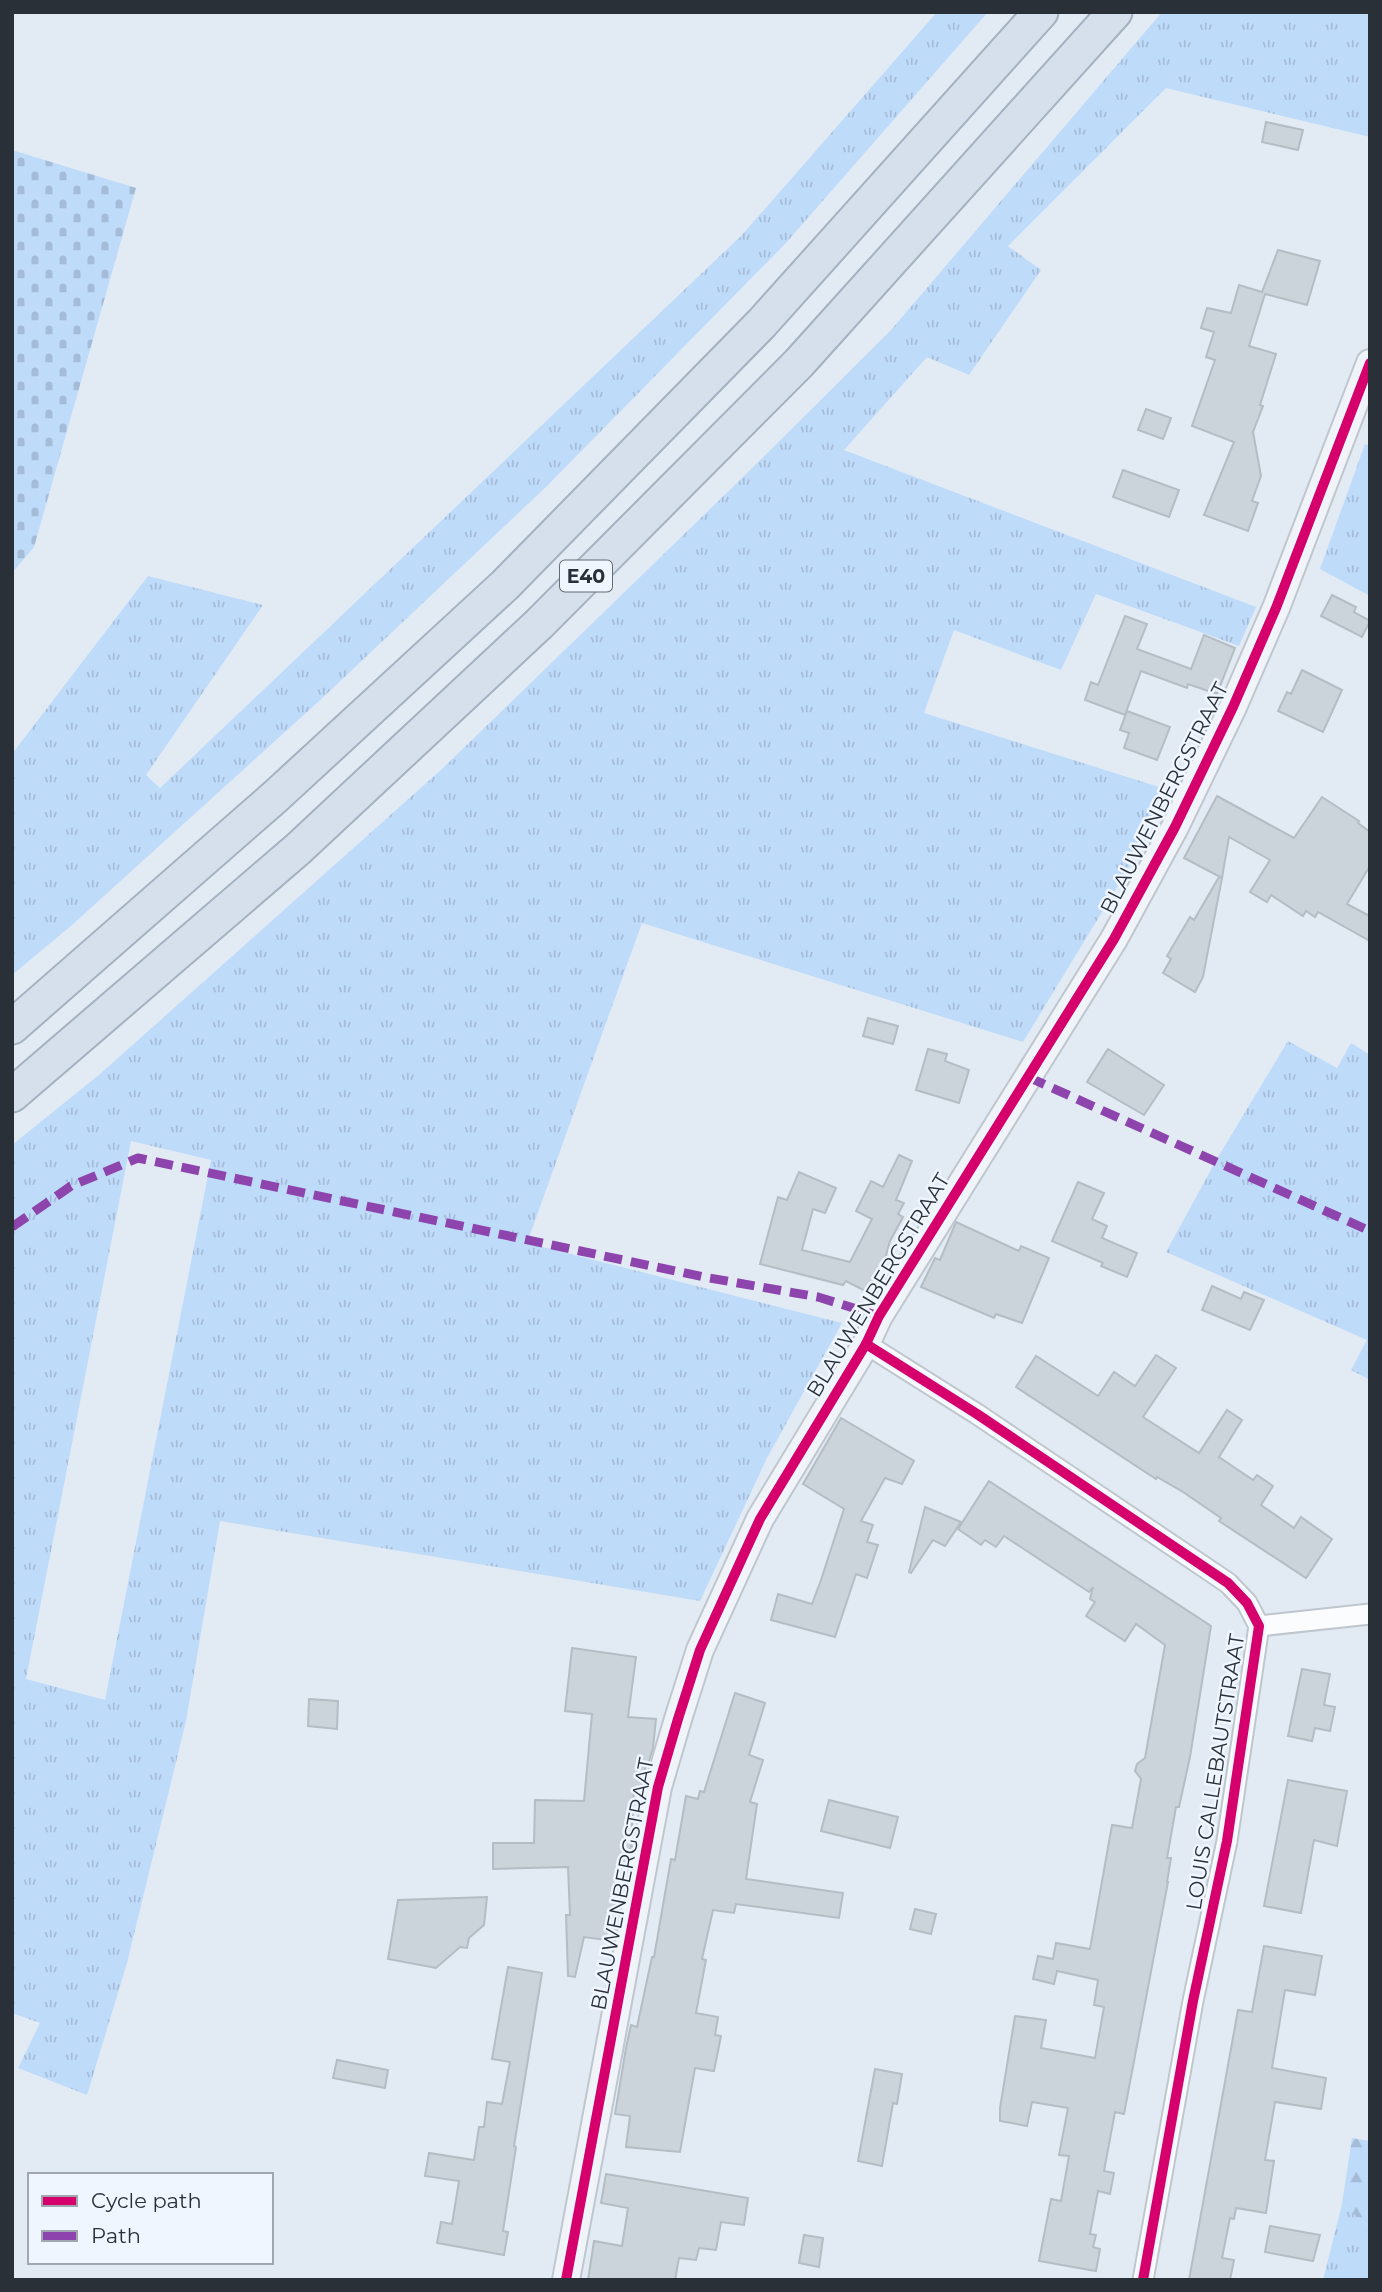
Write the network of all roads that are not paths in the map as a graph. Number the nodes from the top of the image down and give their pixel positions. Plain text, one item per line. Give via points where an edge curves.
1 (1041, 12) edge
2 (1115, 12) edge
3 (1370, 363) edge
4 (12, 1027) edge
5 (12, 1095) edge
6 (866, 1344) junction
7 (1370, 1614) edge
8 (1259, 1626) junction
9 (566, 2280) edge
10 (1143, 2280) edge

1 - 4 highway, E40 via 762,323 505,585 276,796
2 - 5 highway, E40 via 799,363 538,624 298,849
3 - 6 street, BLAUWENBERGSTRAAT via 1276,608 1175,827 1114,939 879,1316
6 - 8 street, LOUIS CALLEBAUTSTRAAT via 1228,1583 1247,1603
6 - 9 street, BLAUWENBERGSTRAAT via 760,1519 696,1661 658,1787
7 - 8 street, LOUIS CALLEBAUTSTRAAT
8 - 10 street, LOUIS CALLEBAUTSTRAAT via 1227,1841

